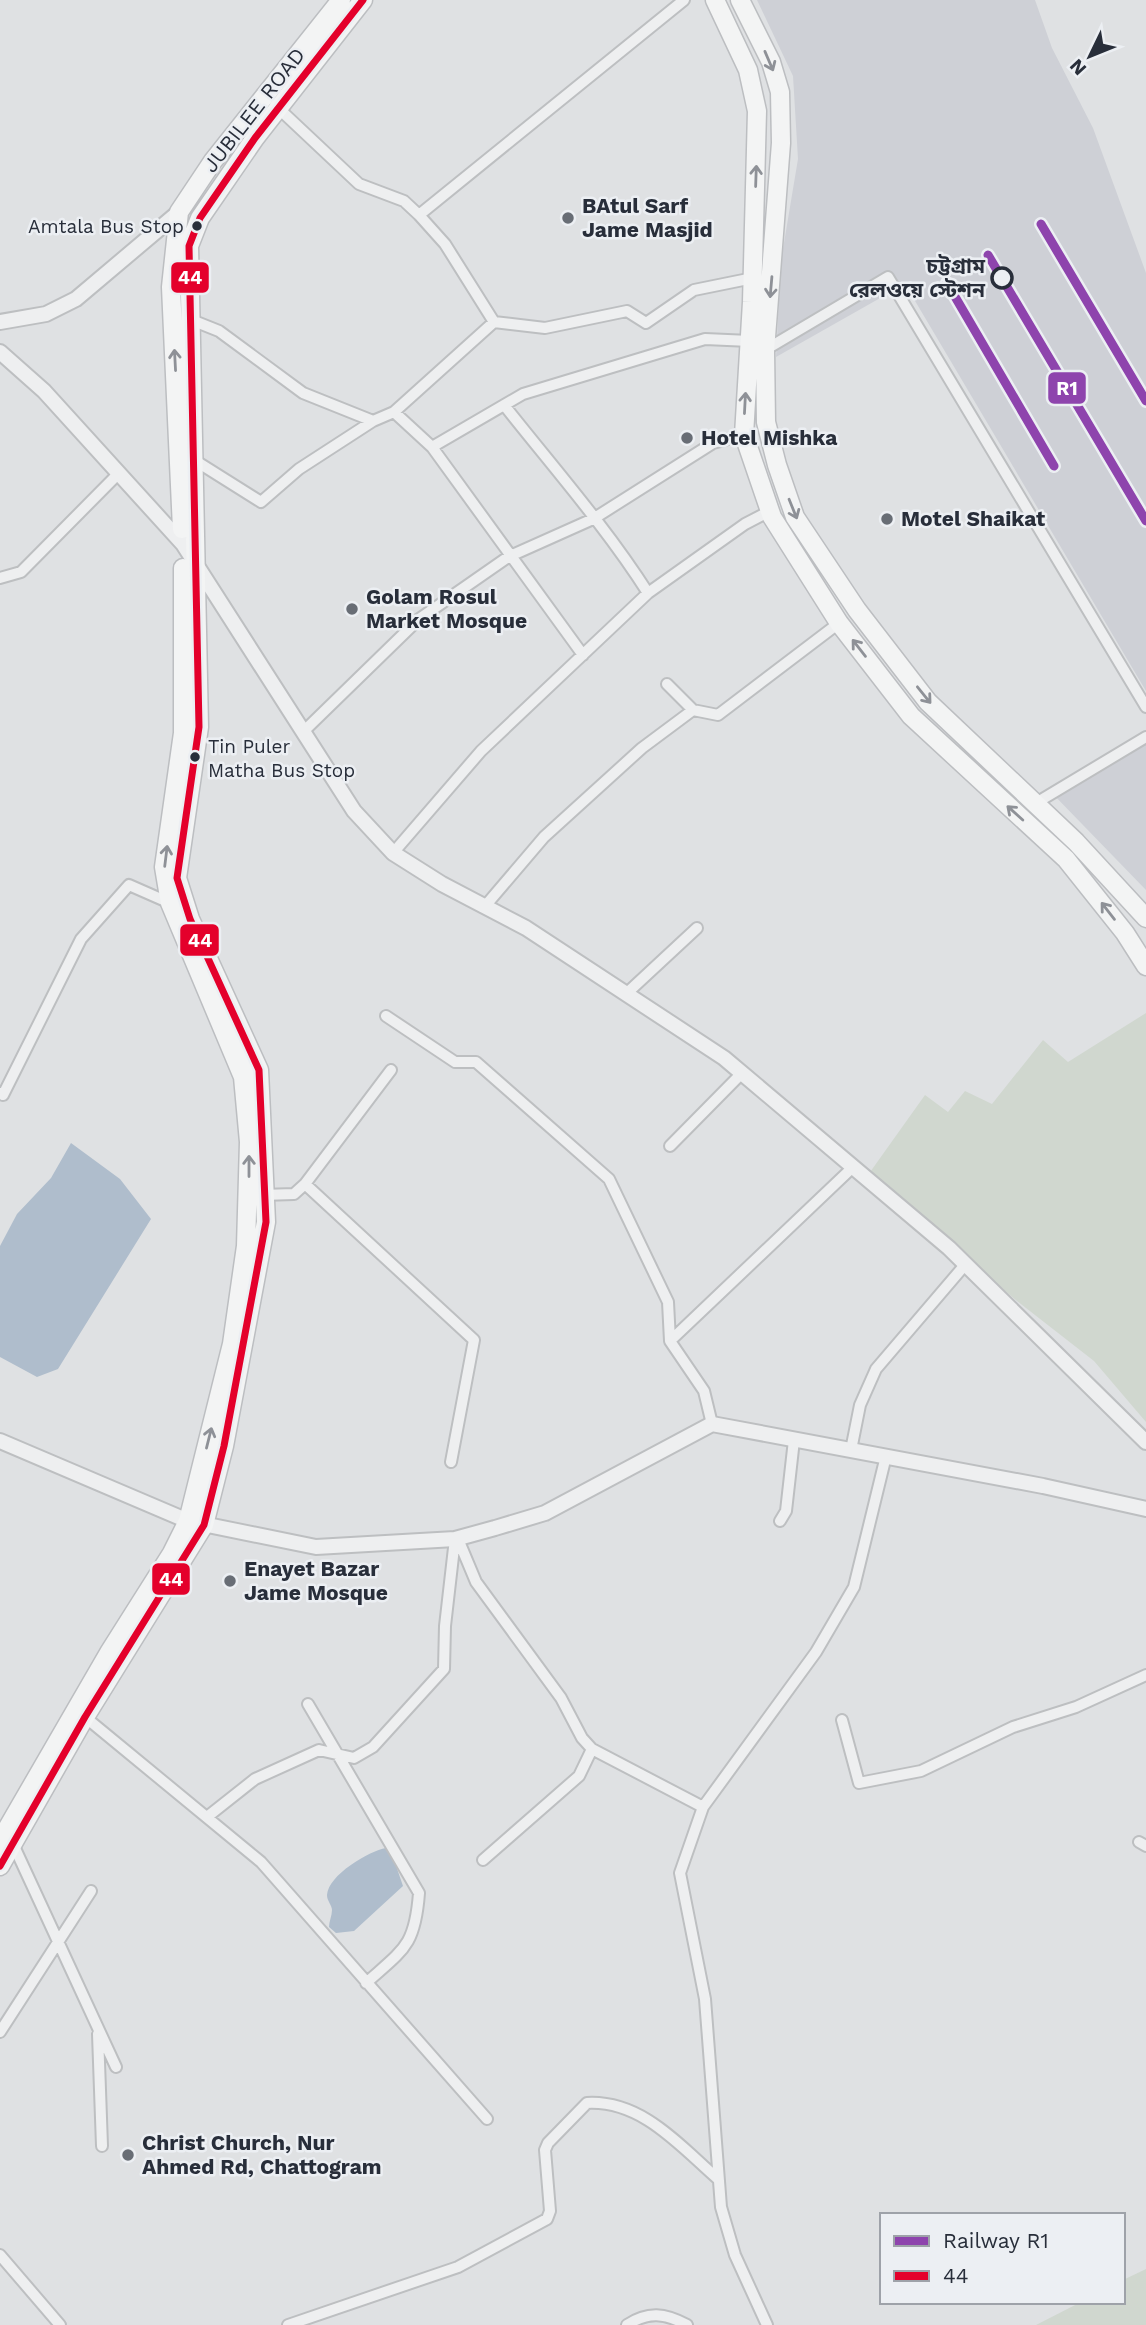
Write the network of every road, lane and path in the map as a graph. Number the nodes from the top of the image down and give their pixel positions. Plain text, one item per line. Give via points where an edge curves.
1 (341, 0) edge
2 (363, 0) edge
3 (684, 0) edge
4 (715, 0) edge
5 (740, 0) edge
6 (264, 95) junction
7 (278, 108) junction
8 (757, 139) junction
9 (781, 143) junction
10 (179, 212) junction
11 (419, 215) junction
12 (753, 278) junction
13 (181, 318) junction
14 (0, 322) edge
15 (494, 322) junction
16 (758, 345) junction
17 (0, 352) edge
18 (504, 405) junction
19 (394, 412) junction
20 (373, 421) junction
21 (744, 435) junction
22 (432, 447) junction
23 (185, 456) junction
24 (119, 473) junction
25 (770, 511) junction
26 (593, 519) junction
27 (183, 544) junction
28 (508, 556) junction
29 (195, 562) junction
30 (0, 579) edge
31 (648, 593) junction
32 (839, 622) junction
33 (583, 655) junction
34 (667, 684) dead end
35 (1146, 707) edge
36 (693, 710) junction
37 (305, 730) junction
38 (1146, 737) edge
39 (1036, 803) junction
40 (393, 853) junction
41 (170, 903) junction
42 (486, 905) junction
43 (1146, 918) edge
44 (697, 928) dead end
45 (1125, 933) junction
46 (1146, 966) edge
47 (627, 993) junction
48 (386, 1016) dead end
49 (391, 1070) dead end
50 (742, 1073) junction
51 (0, 1093) edge
52 (670, 1146) dead end
53 (852, 1168) junction
54 (305, 1185) junction
55 (257, 1195) junction
56 (964, 1266) junction
57 (670, 1340) junction
58 (712, 1424) junction
59 (794, 1440) junction
60 (0, 1441) edge
61 (1146, 1442) edge
62 (851, 1450) junction
63 (886, 1456) junction
64 (450, 1462) dead end
65 (1146, 1510) edge
66 (195, 1517) junction
67 (780, 1521) dead end
68 (456, 1539) junction
69 (1146, 1675) edge
70 (308, 1704) dead end
71 (85, 1717) junction
72 (842, 1720) dead end
73 (592, 1749) junction
74 (338, 1754) junction
75 (704, 1807) junction
76 (207, 1817) junction
77 (7, 1842) edge
78 (483, 1860) dead end
79 (0, 1866) edge
80 (91, 1891) dead end
81 (58, 1941) junction
82 (366, 1983) junction
83 (98, 2028) junction
84 (0, 2032) edge
85 (116, 2067) dead end
86 (487, 2119) dead end
87 (102, 2146) dead end
88 (719, 2179) junction
89 (0, 2255) edge
90 (60, 2325) edge
91 (288, 2325) edge
92 (627, 2325) edge
93 (687, 2325) edge
94 (767, 2325) edge

1 - 6 main road, JUBILEE ROAD
2 - 7 main road
3 - 11 street
4 - 8 main road via 748,70 757,111
5 -> 9 main road via 771,62 780,92
6 - 7 street
6 - 10 main road, JUBILEE ROAD
7 - 11 street via 359,184 404,201
7 - 13 main road via 200,218 189,246
8 - 9 main road
12 -> 8 main road
9 -> 16 main road
10 - 13 main road, JUBILEE ROAD via 171,287
10 - 14 street via 76,299 46,314
11 - 15 street via 445,244
12 - 15 street via 694,290 646,323 627,311 545,328
12 - 16 main road
13 - 20 street via 219,331 303,393
13 - 23 main road, JUBILEE ROAD
15 - 19 street
16 - 18 street via 705,339 523,394
21 -> 16 main road
16 - 35 street via 888,277
16 -> 39 main road via 766,422 795,517 857,610 928,702
17 - 24 street via 44,391
18 - 22 street
18 - 26 street
19 - 20 street
19 - 22 street
20 - 23 street via 299,469 261,502
21 - 25 main road
21 - 26 street via 713,443
22 - 28 street
23 - 27 main road, JUBILEE ROAD
23 - 29 main road
24 - 27 street
24 - 30 street via 21,572
25 - 31 street
25 - 32 main road
26 - 28 street
26 - 31 street via 615,541
27 - 29 street
41 -> 27 main road, JUBILEE ROAD via 164,867 183,733
28 - 33 street
28 - 37 street via 419,619
29 - 37 street
29 - 55 main road via 199,727 177,878 190,919 259,1069
31 - 33 street
32 - 36 street via 718,715
45 -> 32 main road via 1066,859 912,716
33 - 40 street via 481,751
34 - 36 street
36 - 42 street via 642,748 544,837
37 - 40 street via 354,811
38 - 39 street
39 - 43 main road
40 - 42 street
41 - 51 street via 129,885 81,939 3,1095
55 -> 41 main road, JUBILEE ROAD via 243,1077
42 - 47 street
43 - 45 street
44 - 47 street
45 - 46 main road
47 - 50 street
48 - 57 street via 455,1062 476,1062 609,1179 668,1302
49 - 54 street
50 - 52 street
50 - 53 street
53 - 56 street via 949,1248
53 - 57 street
54 - 55 street via 294,1194
54 - 64 street via 474,1340
55 - 66 main road, JUBILEE ROAD via 232,1344
56 - 61 street
56 - 62 street via 876,1370 860,1405
57 - 58 street via 704,1391
58 - 59 street
58 - 68 street via 545,1513
59 - 62 street
59 - 67 street via 786,1511
60 - 66 street
62 - 63 street
63 - 65 street
63 - 75 street via 854,1587 816,1652
66 - 68 street via 316,1547
66 - 71 main road, JUBILEE ROAD
66 - 77 main road via 110,1651
68 - 73 street via 476,1583 561,1698
68 - 74 street via 444,1668 373,1747 354,1758
69 - 72 street via 1076,1707 1013,1727 921,1771 859,1783
70 - 74 street
71 - 76 street
71 - 77 main road, JUBILEE ROAD
73 - 75 street
73 - 78 street via 579,1776
74 - 76 street via 319,1750 255,1779
74 - 82 street via 419,1893 416,1925 403,1950
75 - 88 street via 680,1873 705,1999
76 - 82 street via 261,1862
77 - 79 main road, JUBILEE ROAD
77 - 81 street
80 - 81 street
81 - 83 street
81 - 84 street
82 - 86 street
83 - 85 street
83 - 87 street
88 - 91 street via 645,2116 613,2104 587,2103 545,2150 547,2218 458,2267
88 - 94 street via 721,2207 735,2255
89 - 90 street
92 - 93 street via 657,2313

